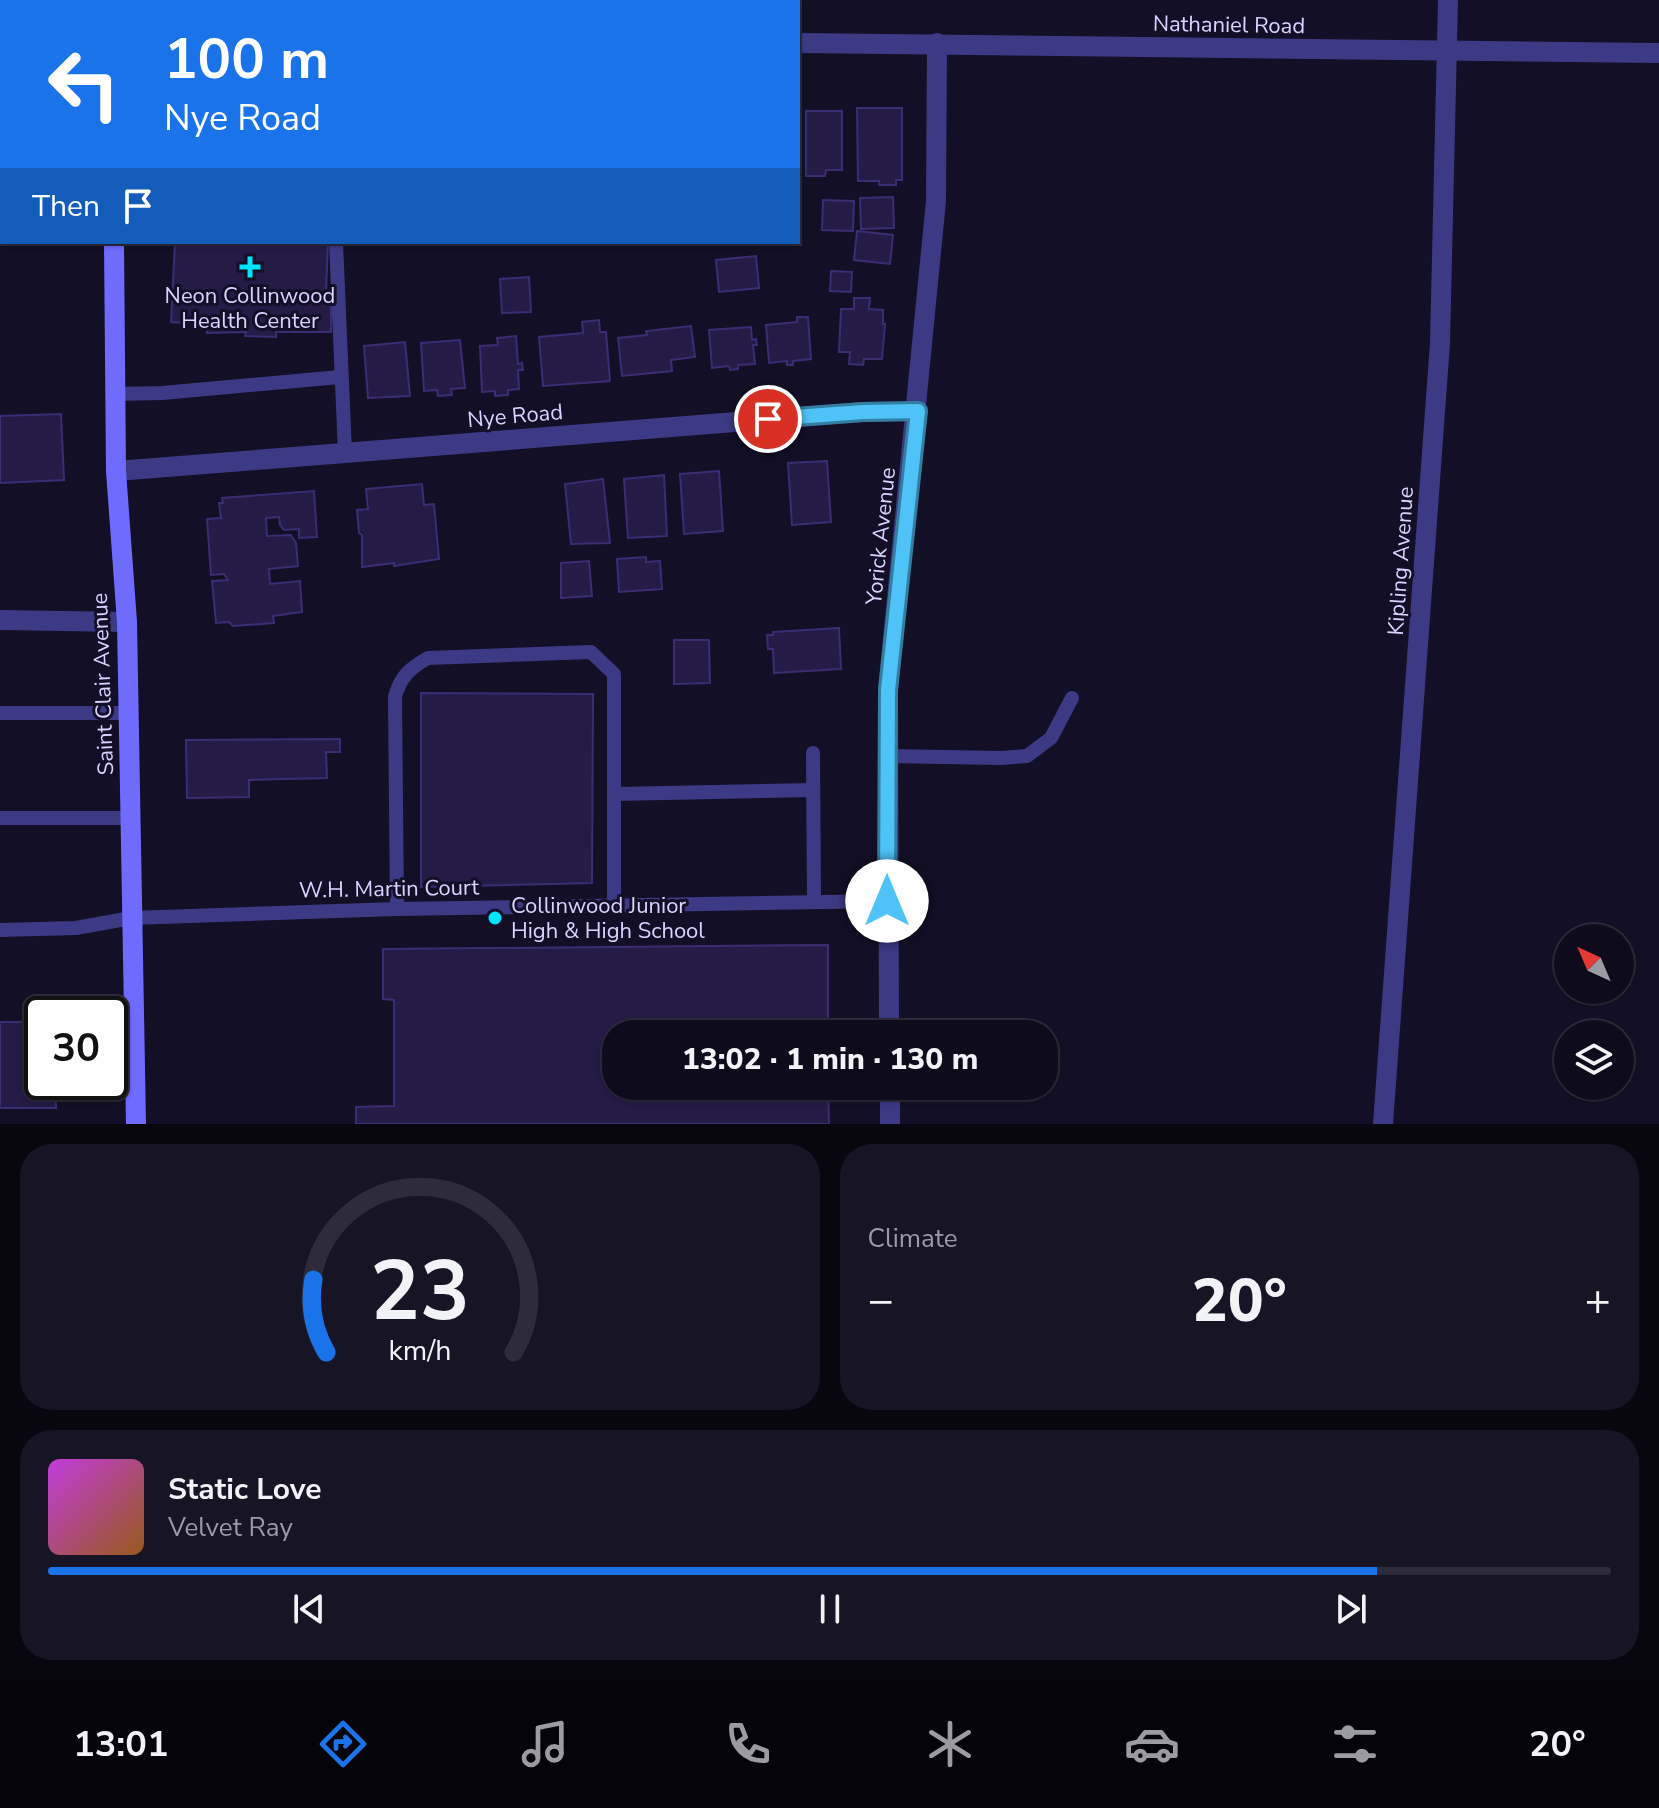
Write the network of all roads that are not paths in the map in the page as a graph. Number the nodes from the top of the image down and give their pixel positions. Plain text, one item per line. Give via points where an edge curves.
1 (1448, 0) edge
2 (800, 43) edge
3 (937, 43) junction
4 (1447, 51) junction
5 (1659, 53) edge
6 (112, 244) edge
7 (336, 244) edge
8 (340, 377) junction
9 (116, 394) junction
10 (918, 411) junction
11 (345, 453) junction
12 (116, 471) junction
13 (0, 620) edge
14 (127, 622) junction
15 (1072, 698) dead end
16 (0, 713) edge
17 (128, 713) junction
18 (813, 753) dead end
19 (888, 756) junction
20 (813, 790) junction
21 (614, 794) junction
22 (0, 818) edge
23 (130, 818) junction
24 (814, 901) junction
25 (887, 901) junction
26 (614, 907) junction
27 (397, 909) junction
28 (131, 918) junction
29 (0, 930) edge
30 (889, 1020) edge
31 (890, 1100) edge
32 (136, 1124) edge
33 (890, 1124) edge
34 (1383, 1124) edge

1 - 4 street, Kipling Avenue
2 - 3 street, Nathaniel Road
3 - 4 street, Nathaniel Road
3 - 10 street, Yorick Avenue via 936,201
4 - 5 street, Nathaniel Road
4 - 34 street, Kipling Avenue via 1440,343
6 - 9 street, Saint Clair Avenue
7 - 8 lane
8 - 9 lane
8 - 11 lane
9 - 12 street, Saint Clair Avenue
10 - 11 street, Nye Road
10 - 19 street, Yorick Avenue via 888,690
11 - 12 street, Nye Road
12 - 14 street, Saint Clair Avenue
13 - 14 street
14 - 17 street, Saint Clair Avenue
15 - 19 lane via 1051,738 1027,756
16 - 17 lane
17 - 23 street, Saint Clair Avenue
18 - 20 lane
19 - 25 street, Yorick Avenue
20 - 21 lane
20 - 24 lane
21 - 26 lane
21 - 27 lane via 614,674 591,652 428,658 399,681 395,697
22 - 23 lane
23 - 28 street, Saint Clair Avenue
24 - 25 lane, W.H. Martin Court
24 - 26 lane, W.H. Martin Court
25 - 30 street, Yorick Avenue
26 - 27 lane, W.H. Martin Court
27 - 28 lane, W.H. Martin Court
28 - 29 lane, W.H. Martin Court via 76,928
28 - 32 street, Saint Clair Avenue
31 - 33 street

